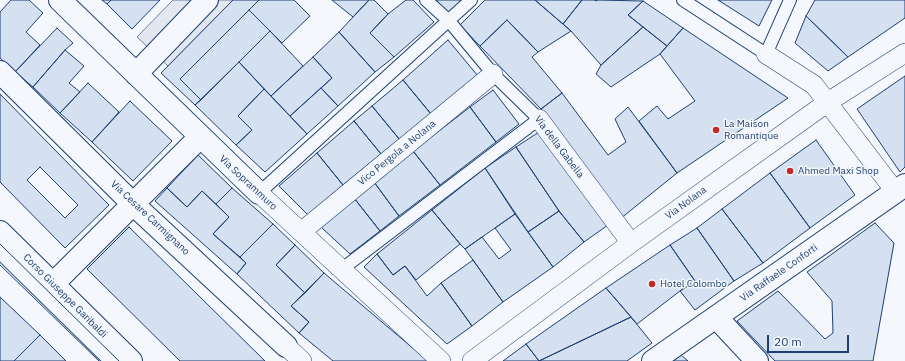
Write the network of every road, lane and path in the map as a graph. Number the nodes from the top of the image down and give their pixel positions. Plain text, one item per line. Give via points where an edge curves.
1 (60, 0) edge
2 (207, 0) edge
3 (426, 0) edge
4 (471, 0) edge
5 (683, 0) edge
6 (790, 0) edge
7 (449, 21) junction
8 (905, 53) edge
9 (766, 54) junction
10 (0, 72) edge
11 (136, 74) junction
12 (494, 74) junction
13 (828, 102) junction
14 (540, 119) junction
15 (200, 137) junction
16 (900, 188) edge
17 (259, 193) junction
18 (133, 204) junction
19 (0, 232) edge
20 (301, 232) junction
21 (631, 243) junction
22 (0, 253) edge
23 (342, 269) junction
24 (53, 284) junction
25 (716, 317) junction
26 (286, 346) joint
27 (110, 361) edge
28 (131, 361) edge
29 (302, 361) edge
30 (441, 361) edge
31 (472, 361) edge
32 (653, 361) edge
33 (756, 361) edge

1 - 11 street, Via Soprammuro
2 - 11 street
3 - 7 lane, Via della Gabella
4 - 7 lane
5 - 9 lane
6 - 9 lane
7 - 12 lane, Via della Gabella
7 - 17 lane
8 - 13 street, Via Nolana
9 - 13 street via 814,85
10 - 18 street, Via Cesare Carmignano
11 - 15 street, Via Soprammuro
12 - 14 lane, Via della Gabella
12 - 20 street, Vico Pergola a Nolana
13 - 16 street
13 - 21 street, Via Nolana
14 - 21 street, Via della Gabella
14 - 23 lane
15 - 17 street, Via Soprammuro
15 - 18 street
16 - 25 street, Via Raffaele Conforti
17 - 20 street, Via Soprammuro
18 - 24 street
18 - 26 street, Via Cesare Carmignano
19 - 24 street, Corso Giuseppe Garibaldi
20 - 23 street, Via Soprammuro
21 - 31 street, Via Nolana
22 - 27 lane
23 - 30 street, Via Soprammuro
24 - 28 street, Corso Giuseppe Garibaldi
25 - 32 street, Via Raffaele Conforti
25 - 33 street
26 - 29 street, Via Cesare Carmignano

